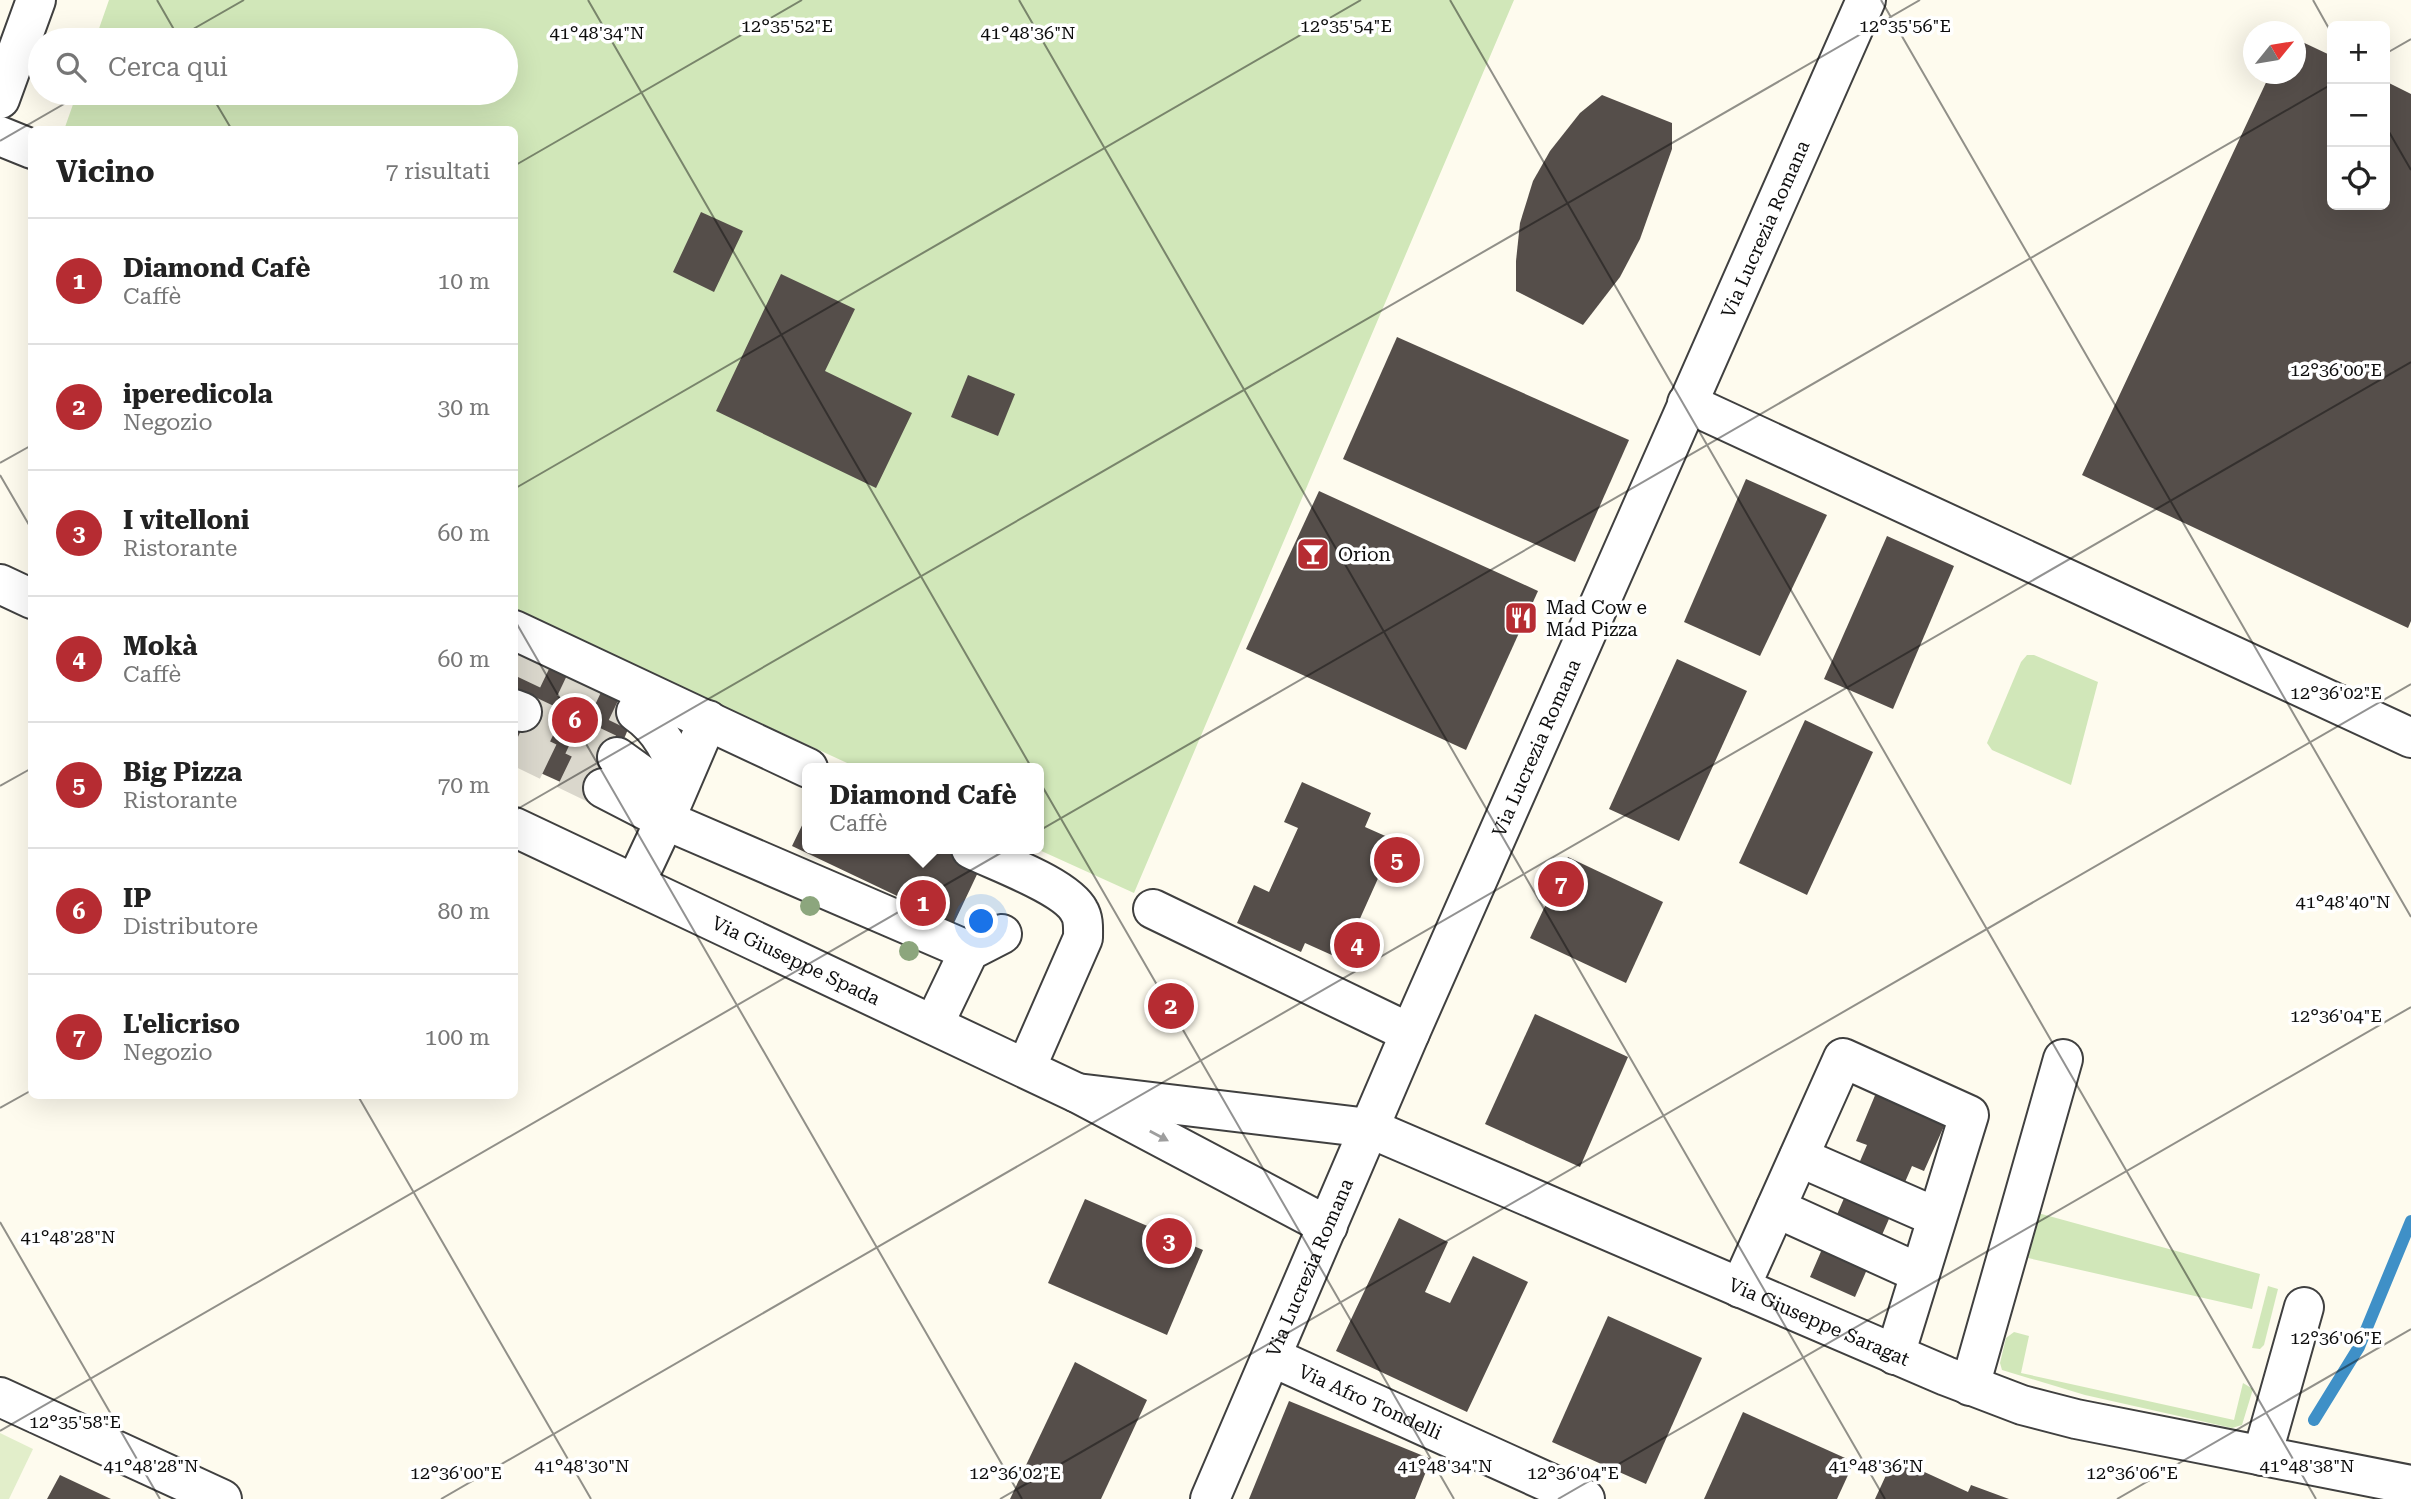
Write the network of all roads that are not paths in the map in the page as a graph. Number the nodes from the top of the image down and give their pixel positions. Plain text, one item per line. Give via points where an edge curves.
1 (36, 0) edge
2 (1866, 0) edge
3 (0, 99) edge
4 (0, 136) edge
5 (28, 147) edge
6 (1687, 403) junction
7 (0, 584) edge
8 (28, 597) edge
9 (518, 632) edge
10 (636, 712) tunnel mouth
11 (708, 720) junction
12 (2411, 738) edge
13 (802, 766) edge
14 (610, 772) tunnel mouth
15 (672, 803) junction
16 (518, 829) edge
17 (981, 854) edge
18 (635, 884) junction
19 (1153, 909) dead end
20 (934, 1024) junction
21 (1410, 1032) junction
22 (2063, 1059) dead end
23 (1026, 1068) junction
24 (1077, 1093) junction
25 (1369, 1128) junction
26 (1799, 1157) junction
27 (1776, 1208) junction
28 (1936, 1217) junction
29 (1328, 1226) junction
30 (1919, 1273) junction
31 (1740, 1288) junction
32 (2304, 1307) dead end
33 (1895, 1355) junction
34 (1272, 1357) junction
35 (1970, 1387) junction
36 (0, 1397) edge
37 (2275, 1459) junction
38 (2411, 1485) edge
39 (222, 1499) edge
40 (1210, 1499) edge
41 (1585, 1499) edge

1 - 3 street
2 - 6 street, Via Lucrezia Romana
4 - 5 street
6 - 12 street
6 - 21 street, Via Lucrezia Romana
7 - 8 street
9 - 11 street
10 - 15 street via 667,744
11 - 13 street
11 - 15 street
14 - 15 street
15 - 18 street
15 - 20 street via 986,942
16 - 18 street, Via Giuseppe Spada
17 - 23 street via 1063,894 1080,912 1083,924 1083,938
18 - 20 street, Via Giuseppe Spada
19 - 21 street
20 - 23 street, Via Giuseppe Spada
21 - 25 street, Via Lucrezia Romana
22 - 35 street
23 - 24 street, Via Giuseppe Spada
24 - 25 street, Via Giuseppe Spada
24 -> 29 street, Via Giuseppe Spada
25 - 29 street, Via Lucrezia Romana
25 - 31 street, Via Giuseppe Saragat
26 - 27 street
26 - 28 street
26 - 28 street via 1843,1058 1969,1115
27 - 30 street
27 - 31 street
28 - 30 street
29 - 34 street, Via Lucrezia Romana
30 - 33 street
31 - 33 street, Via Giuseppe Saragat
32 - 37 street
33 - 35 street, Via Giuseppe Saragat
34 - 40 street, Via Lucrezia Romana
34 - 41 street, Via Afro Tondelli
35 - 37 street, Via Giuseppe Saragat via 2060,1415
36 - 39 street
37 - 38 street, Via Giuseppe Saragat

